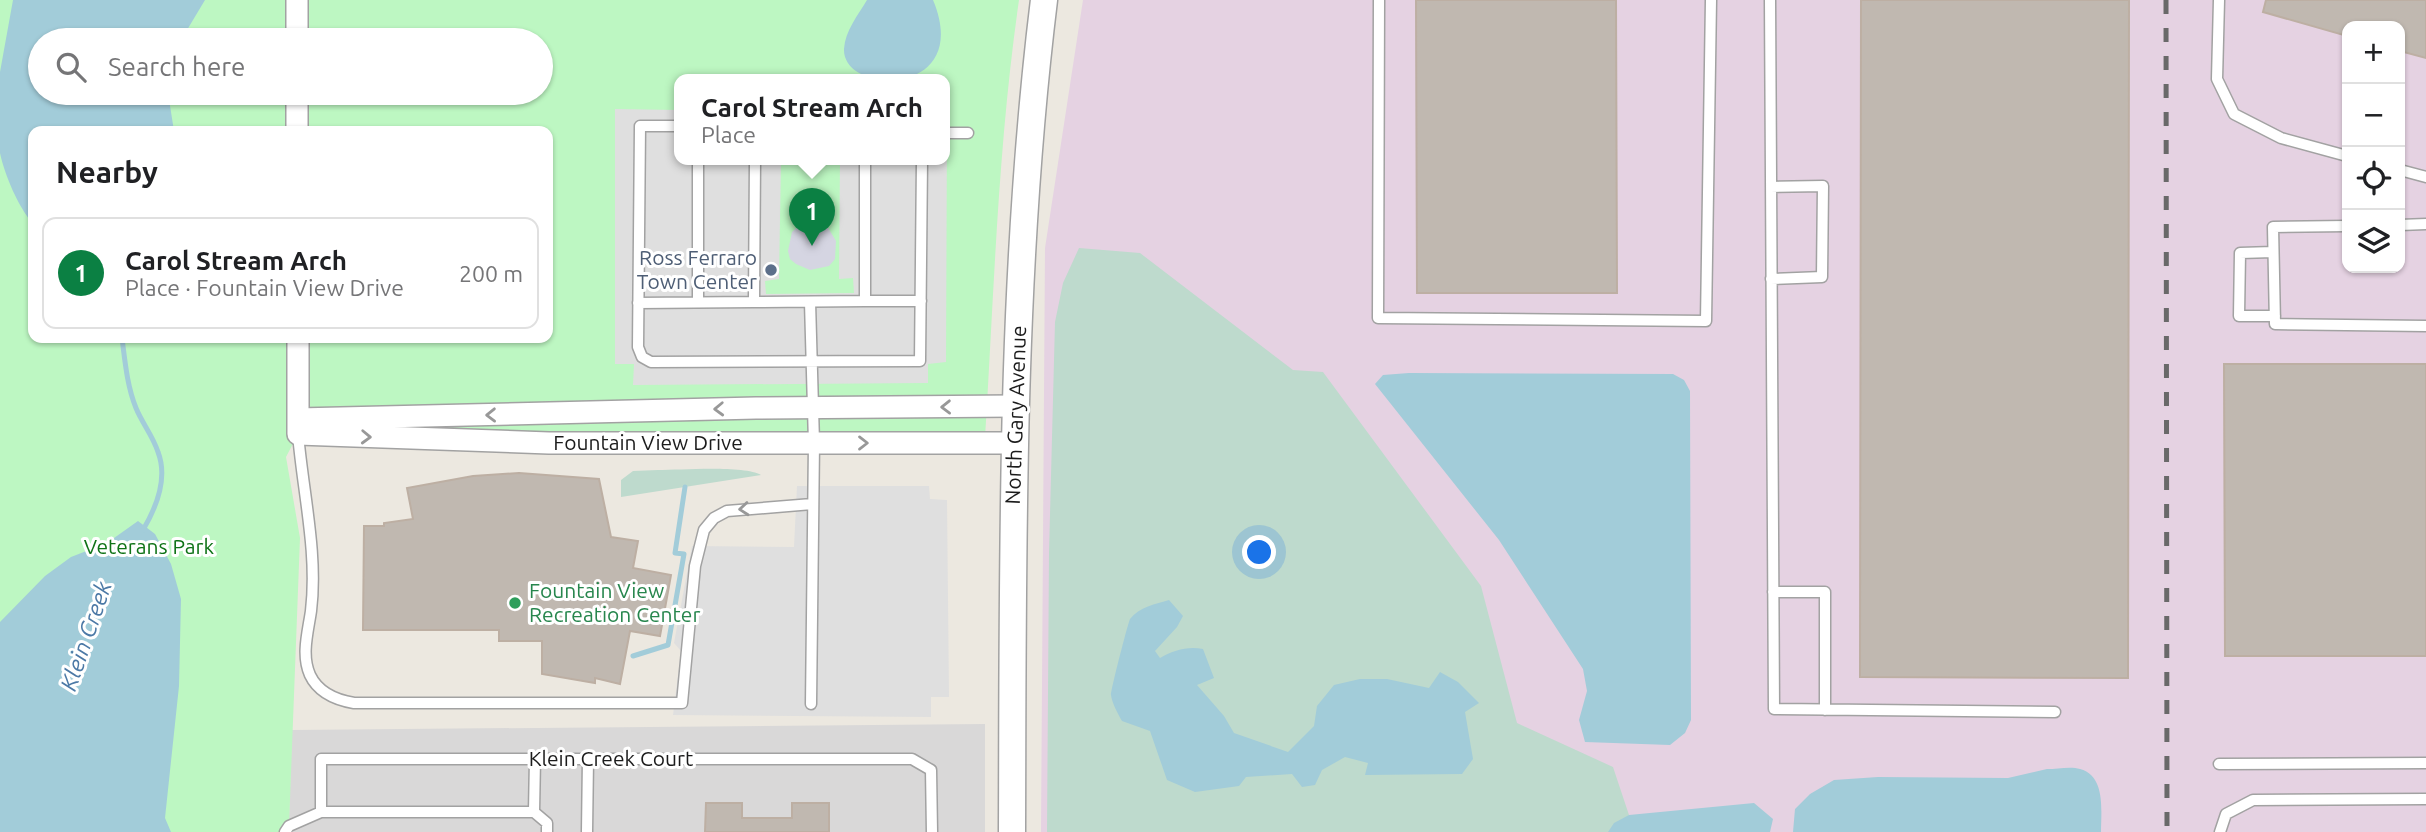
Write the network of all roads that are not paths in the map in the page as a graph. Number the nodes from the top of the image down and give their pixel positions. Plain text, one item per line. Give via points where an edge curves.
1 (298, 0) edge
2 (1044, 0) edge
3 (1379, 0) edge
4 (1710, 0) edge
5 (1770, 0) edge
6 (2219, 0) edge
7 (298, 28) edge
8 (298, 105) edge
9 (298, 126) edge
10 (674, 126) edge
11 (950, 133) edge
12 (968, 133) dead end
13 (2342, 155) edge
14 (698, 165) edge
15 (755, 165) edge
16 (865, 165) edge
17 (922, 165) edge
18 (2405, 171) edge
19 (2426, 177) edge
20 (1771, 187) junction
21 (2405, 225) edge
22 (2426, 225) edge
23 (2342, 226) edge
24 (2273, 252) junction
25 (1771, 279) junction
26 (698, 302) junction
27 (754, 302) junction
28 (810, 302) junction
29 (865, 302) junction
30 (921, 302) junction
31 (638, 303) junction
32 (2274, 316) junction
33 (2426, 326) edge
34 (298, 343) edge
35 (810, 361) junction
36 (1015, 406) junction
37 (813, 408) junction
38 (298, 427) junction
39 (814, 443) junction
40 (1013, 443) junction
41 (812, 504) junction
42 (1773, 592) junction
43 (811, 704) dead end
44 (1825, 710) junction
45 (2055, 712) dead end
46 (535, 759) junction
47 (589, 759) junction
48 (2426, 763) edge
49 (2219, 764) dead end
50 (2426, 799) edge
51 (321, 812) junction
52 (534, 812) junction
53 (285, 832) edge
54 (547, 832) edge
55 (587, 832) edge
56 (932, 832) edge
57 (1012, 832) edge
58 (2220, 832) edge

1 - 7 street
2 - 36 street, North Gary Avenue via 1022,256
3 - 4 lane via 1378,318 1706,321
5 - 20 lane
6 - 13 lane via 2217,79 2234,114 2281,138
8 - 9 street
10 - 31 lane via 640,126
11 - 12 lane
14 - 26 lane
15 - 27 lane
16 - 29 lane
17 - 30 lane
18 - 19 lane
20 - 25 lane
20 - 25 lane via 1823,187 1822,276
21 - 22 lane
23 - 24 lane via 2273,227
24 - 32 lane
24 - 32 lane via 2240,253 2239,316
25 - 42 lane
26 - 27 lane
26 - 31 lane
27 - 28 lane
28 - 29 lane
28 - 35 lane
29 - 30 lane
30 - 35 lane via 920,361
31 - 35 lane via 638,347 642,357 651,362
32 - 33 lane via 2275,324
34 - 38 street
35 - 37 lane
36 -> 37 street, Fountain View Drive
36 - 40 street, North Gary Avenue
37 -> 38 street, Fountain View Drive
37 - 39 lane
38 -> 39 street, Fountain View Drive via 549,443
41 -> 38 lane via 727,511 704,530 695,566 682,703 354,704 335,699 311,677 306,662 314,576
39 -> 40 street, Fountain View Drive
39 - 41 lane
40 - 57 street, North Gary Avenue
41 - 43 lane
42 - 44 lane via 1774,709
42 - 44 lane via 1825,592
44 - 45 lane
46 - 47 lane, Klein Creek Court
46 - 51 lane, Klein Creek Court via 321,759
46 - 52 lane
47 - 55 lane
47 - 56 lane, Klein Creek Court via 912,759 932,770
48 - 49 lane
50 - 58 lane via 2253,800 2226,814
51 - 52 lane
51 - 53 lane
52 - 54 lane via 547,823

